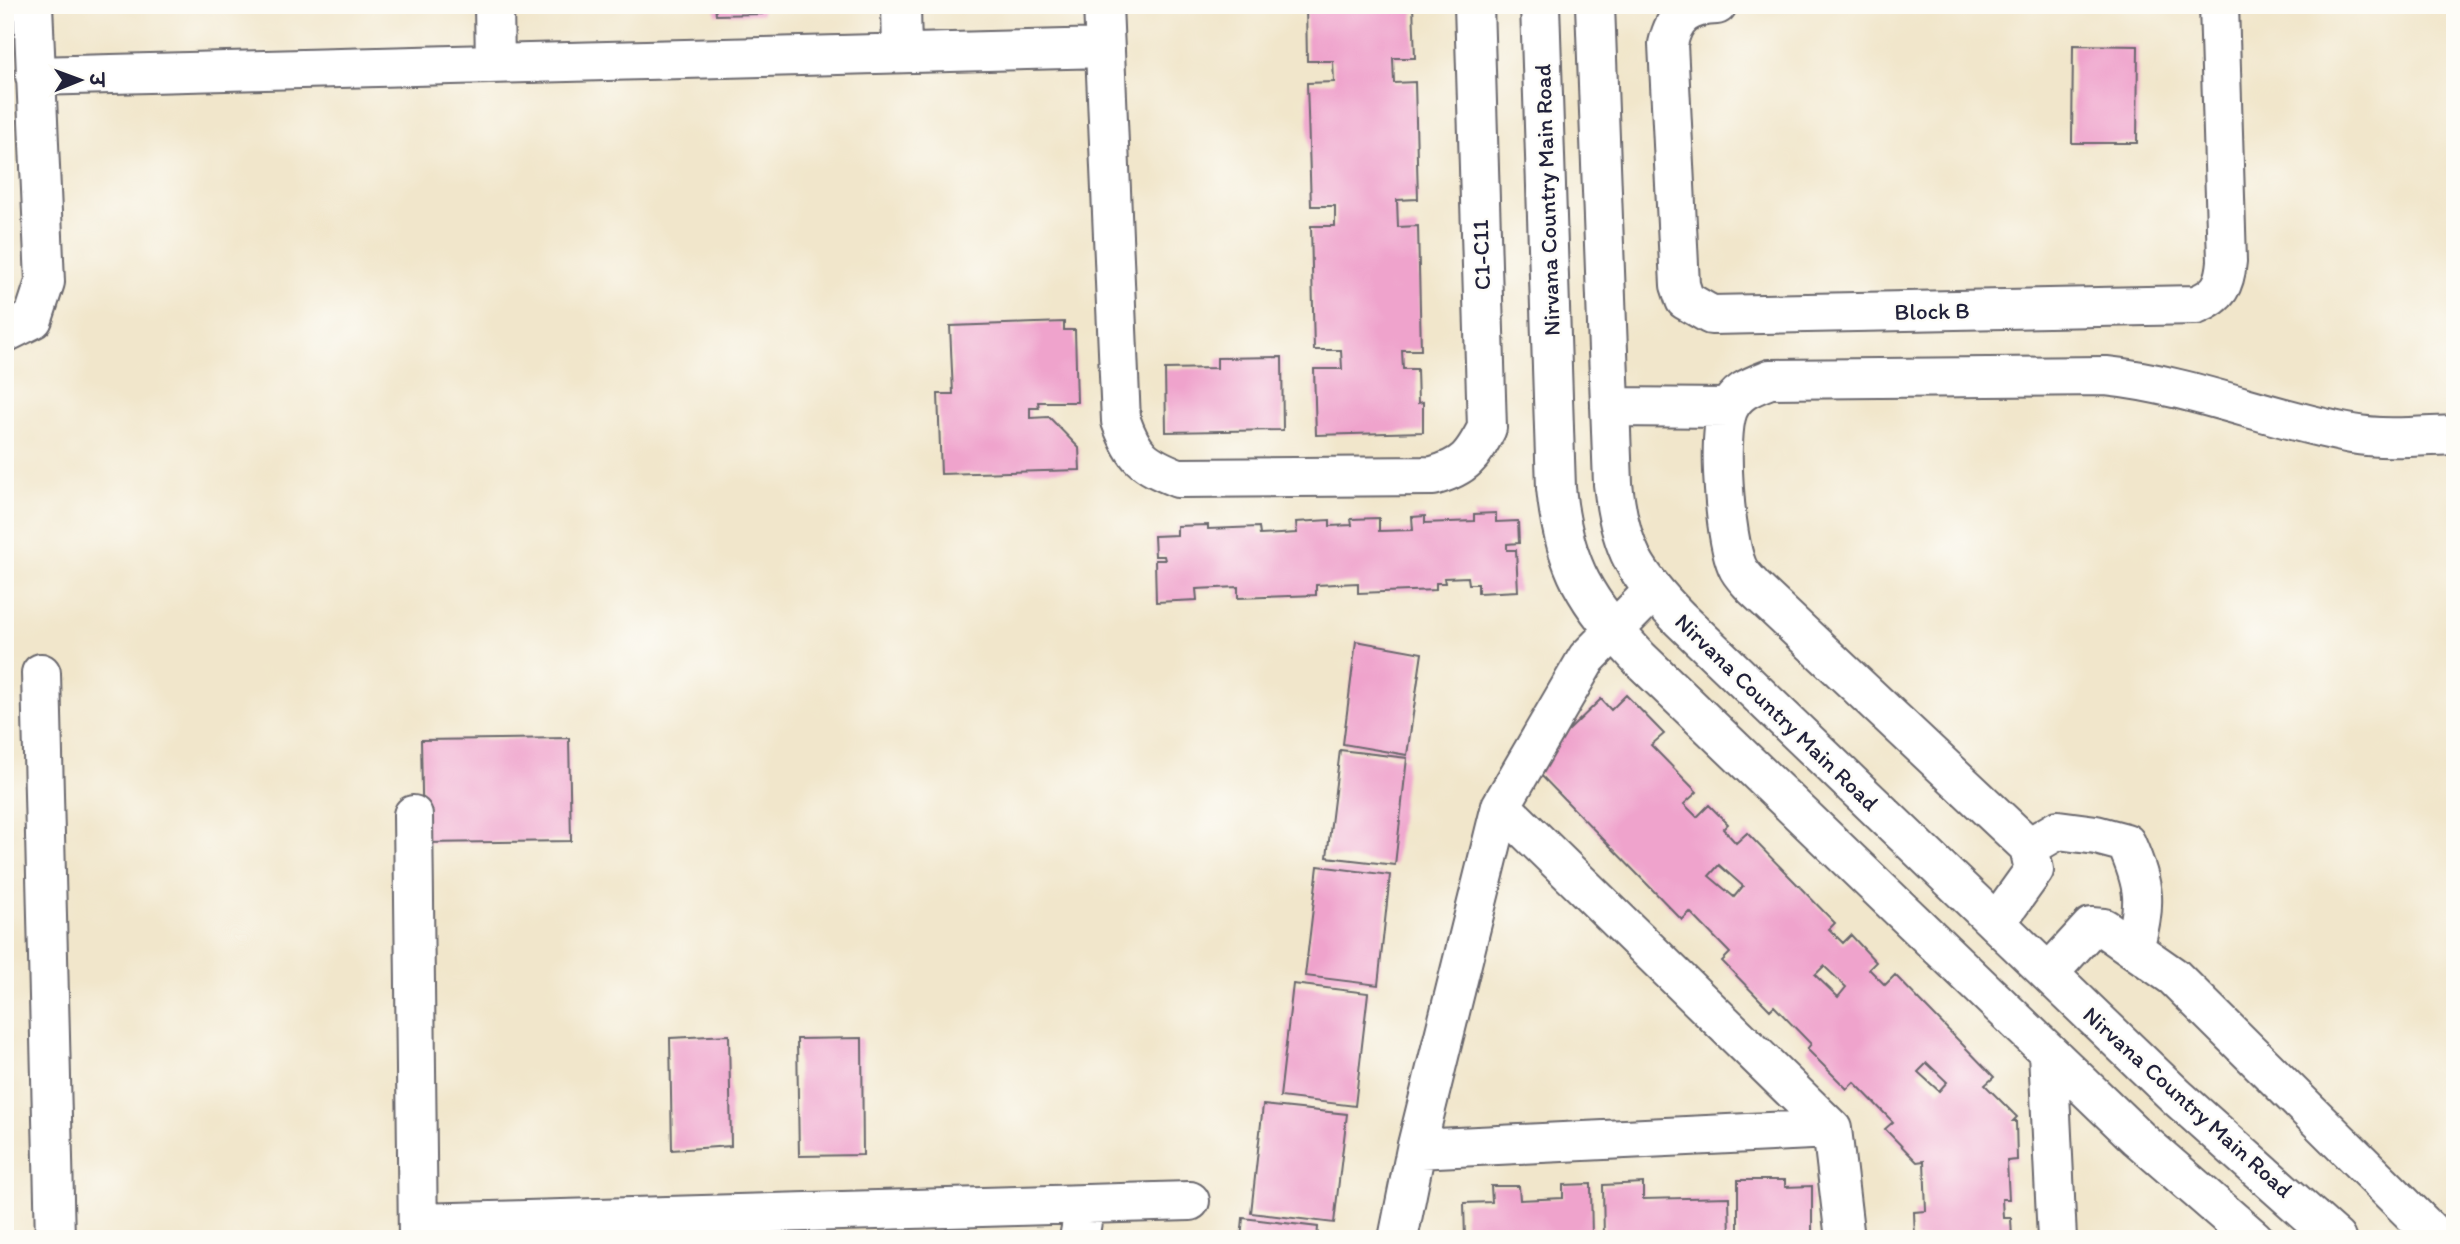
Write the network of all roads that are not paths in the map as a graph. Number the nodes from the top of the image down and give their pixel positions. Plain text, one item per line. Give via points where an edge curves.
1 (33, 5) edge
2 (494, 5) edge
3 (901, 5) edge
4 (1103, 5) edge
5 (1474, 5) edge
6 (1541, 5) edge
7 (1595, 5) edge
8 (1717, 5) edge
9 (2219, 5) edge
10 (1105, 48) junction
11 (902, 53) junction
12 (495, 64) junction
13 (34, 76) junction
14 (5, 333) edge
15 (1610, 407) junction
16 (1728, 408) junction
17 (2455, 435) edge
18 (1653, 591) junction
19 (1613, 629) junction
20 (41, 673) dead end
21 (1501, 806) junction
22 (413, 814) dead end
23 (2029, 847) junction
24 (1996, 923) junction
25 (2134, 949) junction
26 (2049, 974) junction
27 (2048, 1052) junction
28 (1832, 1129) junction
29 (1416, 1149) junction
30 (1190, 1201) dead end
31 (1082, 1221) edge
32 (676, 1227) edge
33 (418, 1231) edge
34 (55, 1239) edge
35 (1398, 1239) edge
36 (1845, 1239) edge
37 (2057, 1239) edge
38 (2254, 1239) edge
39 (2336, 1239) edge
40 (2438, 1239) edge

1 - 13 street
2 - 12 street
3 - 11 street
4 - 10 street
5 - 10 street, C1-C11 via 1487,428 1473,455 1454,470 1433,476 1178,478 1150,467 1132,450 1121,421
6 - 19 street, Nirvana Country Main Road via 1560,521 1568,559 1582,588
7 - 15 street, Nirvana Country Main Road
8 - 9 street, Block B via 1686,10 1673,24 1668,44 1681,285 1685,300 1711,315 2196,306 2209,300 2225,281 2227,261
10 - 11 street
11 - 12 street
12 - 13 street
13 - 14 street via 46,282 33,318
15 - 16 street
15 - 18 street, Nirvana Country Main Road via 1613,484 1622,540
16 - 17 street via 1743,389 1770,379 2106,376 2195,391 2355,435
16 - 23 street via 1722,431 1727,526 1737,567
18 - 19 street
18 - 24 street, Nirvana Country Main Road
19 - 21 street via 1587,658
19 - 27 street, Nirvana Country Main Road
20 - 34 street
21 - 28 street
21 - 29 street
22 - 33 street
23 - 24 street via 2034,870
23 - 25 street via 2058,830 2126,843 2142,878 2143,914
24 - 26 street, Nirvana Country Main Road
25 - 26 street via 2104,928 2091,928
25 - 40 street via 2174,977
26 - 39 street, Nirvana Country Main Road via 2177,1097
27 - 37 street
27 - 38 street, Nirvana Country Main Road
28 - 29 street
28 - 36 street
29 - 35 street
30 - 31 street
31 - 32 street
32 - 33 street

